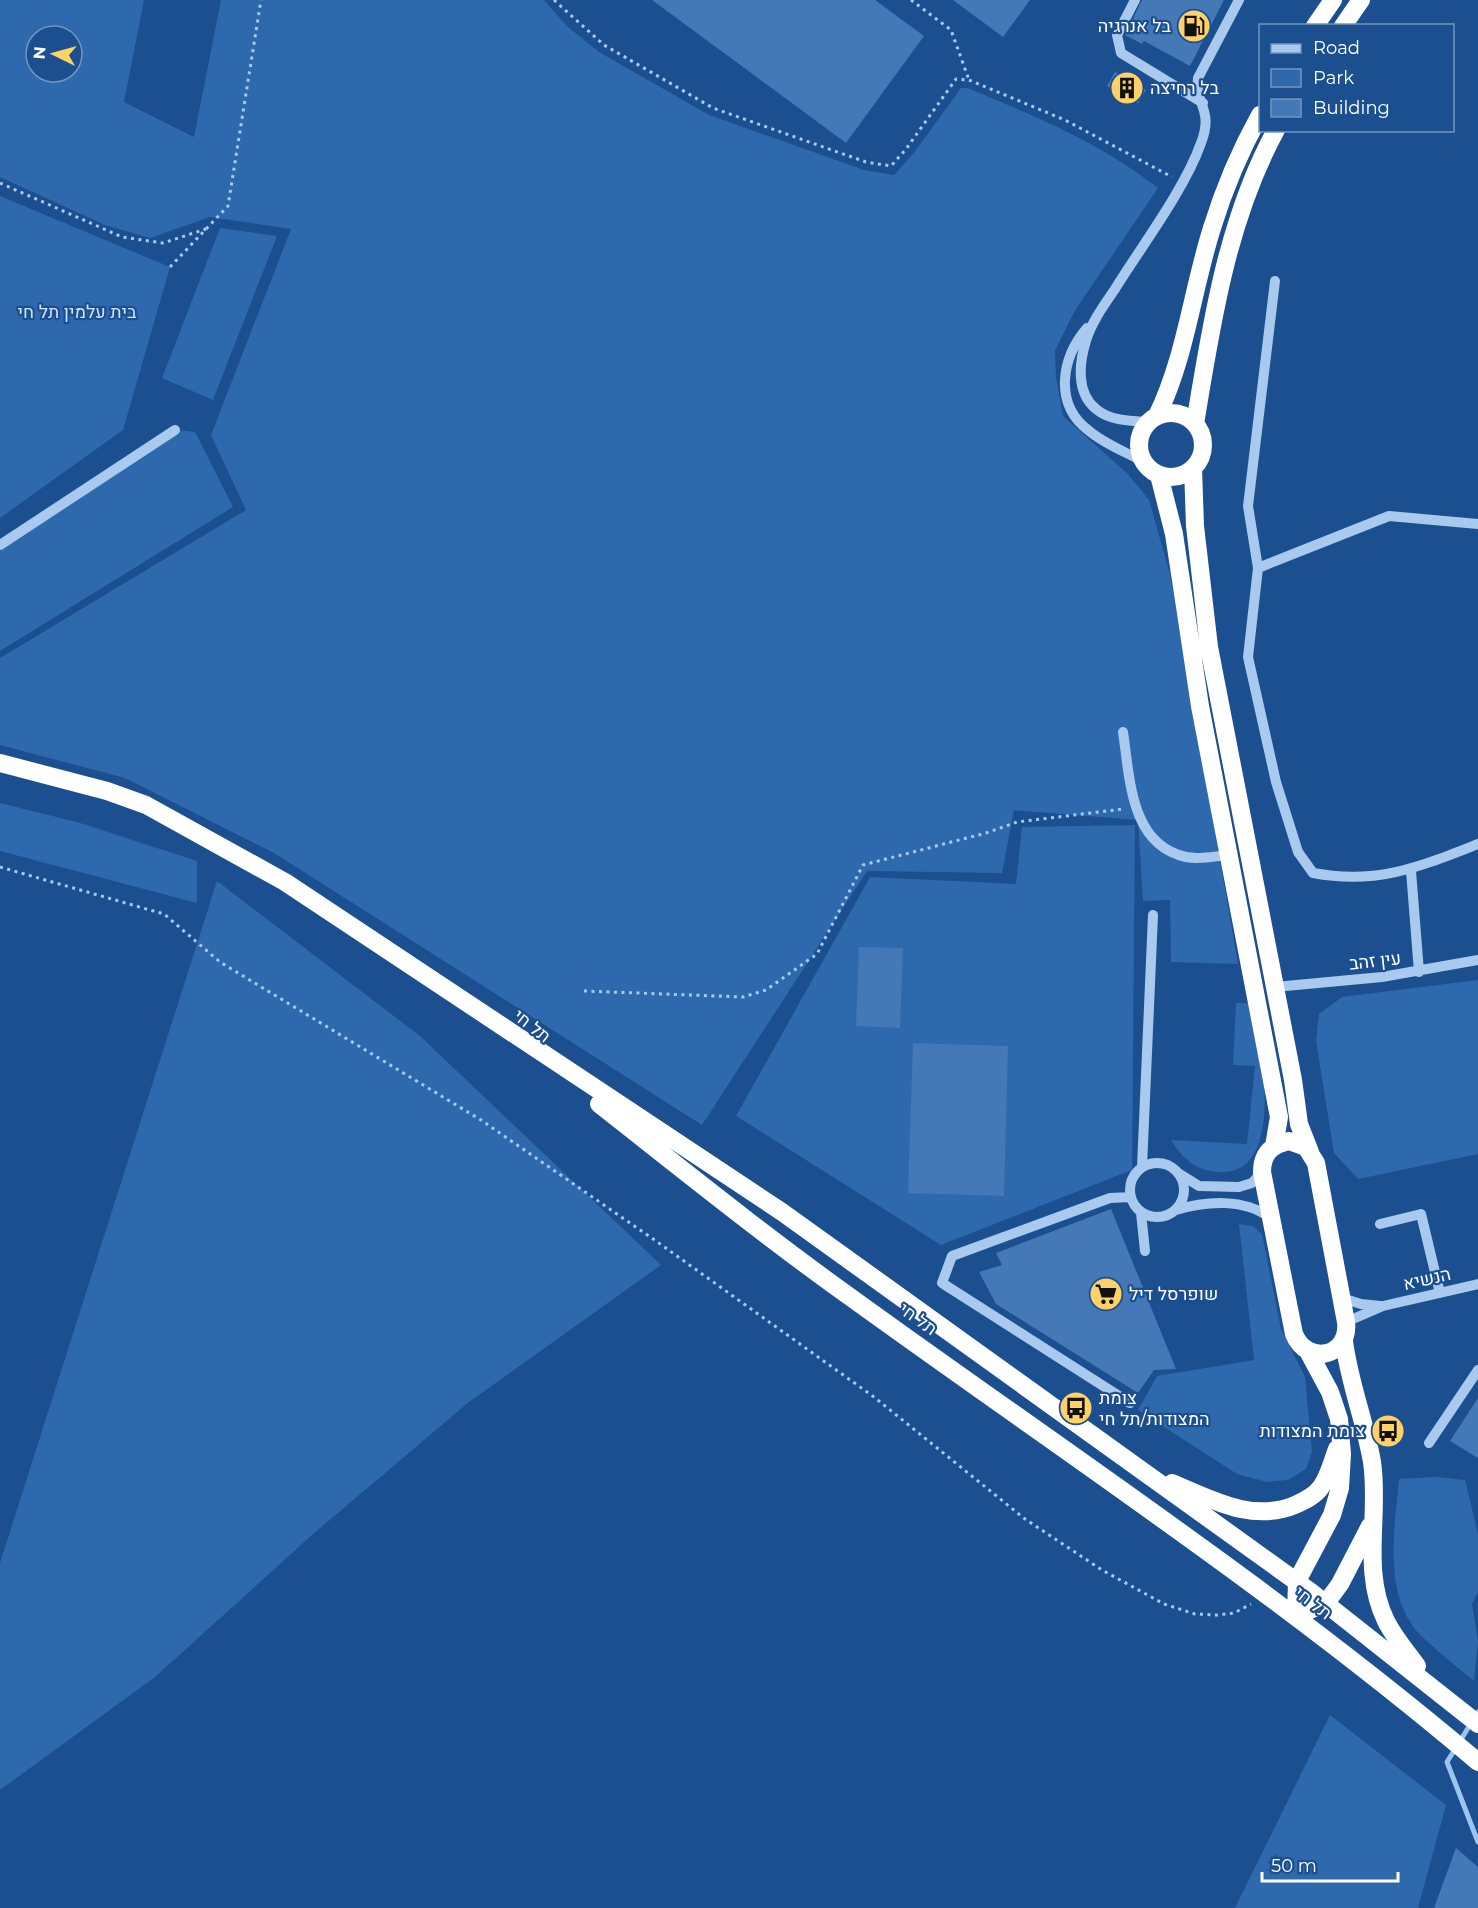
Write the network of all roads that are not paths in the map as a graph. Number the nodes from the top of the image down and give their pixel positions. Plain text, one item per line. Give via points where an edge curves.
1 (1135, 0) edge
2 (1239, 0) edge
3 (1333, 0) edge
4 (1361, 0) edge
5 (1316, 24) edge
6 (1344, 24) edge
7 (1203, 104) junction
8 (1259, 117) edge
9 (1275, 132) edge
10 (1275, 281) dead end
11 (1099, 314) junction
12 (1153, 419) junction
13 (1196, 424) junction
14 (175, 430) dead end
15 (1144, 462) junction
16 (1193, 468) junction
17 (1159, 475) junction
18 (1478, 524) edge
19 (0, 545) edge
20 (1258, 568) junction
21 (1123, 732) dead end
22 (0, 763) edge
23 (1478, 844) edge
24 (1229, 855) junction
25 (1411, 871) junction
26 (1154, 915) dead end
27 (1478, 960) edge
28 (1419, 972) junction
29 (1275, 987) junction
30 (496, 1024) junction
31 (1274, 1146) junction
32 (1310, 1152) junction
33 (1142, 1167) junction
34 (1262, 1172) junction
35 (1178, 1173) junction
36 (1131, 1197) junction
37 (1176, 1210) junction
38 (1141, 1213) junction
39 (1271, 1218) junction
40 (1380, 1224) dead end
41 (1145, 1251) dead end
42 (1478, 1284) edge
43 (1440, 1293) junction
44 (1342, 1298) junction
45 (1383, 1306) junction
46 (1346, 1322) junction
47 (1344, 1341) junction
48 (1309, 1353) junction
49 (1478, 1370) edge
50 (1130, 1403) dead end
51 (1341, 1436) junction
52 (1429, 1443) dead end
53 (1142, 1470) junction
54 (1374, 1508) junction
55 (1297, 1581) junction
56 (1326, 1603) junction
57 (1296, 1616) junction
58 (1430, 1684) junction
59 (1478, 1724) edge
60 (1478, 1762) edge

1 - 7 street via 1117,34 1121,53
2 - 7 street via 1198,78 1197,90
3 - 5 highway
4 - 6 highway
7 - 11 street via 1208,124 1201,146
8 - 12 highway via 1211,228 1183,351
9 - 13 highway via 1236,225
10 - 20 street via 1248,506
11 - 12 street via 1086,339 1080,365 1087,399 1110,417
11 - 15 street via 1069,353 1066,393 1076,419 1088,431
12 - 13 highway via 1178,413
12 - 15 highway via 1139,441
13 - 16 highway via 1203,442
14 - 19 street
15 - 17 highway
16 - 17 highway via 1177,476
16 - 29 highway via 1195,526 1209,647
17 - 24 highway via 1174,534 1200,706
18 - 20 street via 1389,516
20 - 25 street via 1248,657 1276,782 1298,852 1313,873 1343,879
21 - 24 street via 1135,807 1151,837 1174,853 1188,857
22 - 30 highway via 107,791 180,822 285,882
23 - 25 street
24 - 31 highway via 1279,1117
25 - 28 street
26 - 33 street
27 - 28 street, עין זהב
28 - 29 street, עין זהב
29 - 32 highway via 1299,1124
30 - 53 highway, תל חי via 782,1212
30 - 57 highway, תל חי via 751,1224
31 - 32 highway via 1288,1141
31 - 34 highway via 1266,1154
32 - 44 highway via 1316,1163
33 - 35 street via 1161,1163
33 - 36 street via 1131,1182
34 - 35 street via 1252,1183 1239,1187 1199,1186
34 - 39 highway
35 - 37 street via 1184,1191
36 - 38 street
36 - 50 street via 1110,1198 952,1256 942,1282
37 - 38 street via 1159,1218
37 - 39 street via 1194,1204 1244,1204
38 - 41 street
39 - 48 highway via 1294,1334
40 - 43 street via 1421,1214
42 - 43 street, הנשיא
43 - 45 street, הנשיא
44 - 45 street, הנשיא
44 - 46 highway
45 - 46 street, הנשיא
46 - 47 highway
47 - 48 highway via 1333,1352
47 - 54 highway via 1371,1461
48 - 51 highway via 1330,1392
49 - 52 street
51 - 53 highway via 1320,1490 1286,1509 1260,1513 1234,1508
51 - 55 highway via 1340,1488 1332,1515
53 - 55 highway, תל חי
54 - 56 highway via 1368,1532
54 - 58 highway via 1373,1571 1385,1619
55 - 56 highway, תל חי
55 - 57 highway
56 - 57 highway
56 - 58 highway, תל חי
57 - 60 highway, תל חי
58 - 59 highway, תל חי

